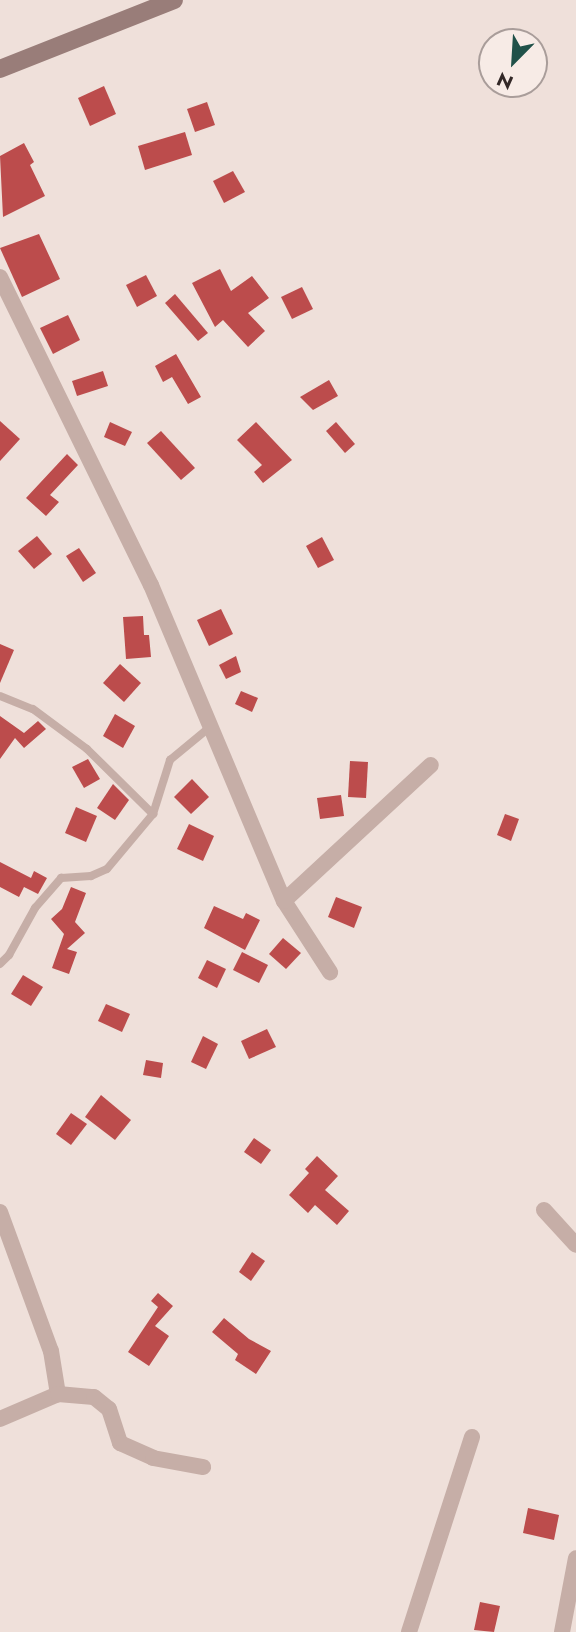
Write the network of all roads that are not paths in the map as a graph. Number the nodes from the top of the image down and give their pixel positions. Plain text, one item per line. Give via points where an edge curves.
1 (174, 0) edge
2 (0, 69) edge
3 (0, 277) edge
4 (0, 696) edge
5 (210, 727) junction
6 (431, 765) dead end
7 (153, 814) junction
8 (284, 901) junction
9 (0, 964) edge
10 (330, 972) dead end
11 (544, 1210) dead end
12 (0, 1212) edge
13 (5, 1242) edge
14 (576, 1245) edge
15 (58, 1394) junction
16 (0, 1419) edge
17 (472, 1437) dead end
18 (203, 1467) dead end
19 (576, 1558) edge
20 (409, 1632) edge
21 (562, 1632) edge

1 - 2 main road
3 - 5 street via 151,585
4 - 7 lane via 33,709 87,749
5 - 7 lane via 170,760
5 - 8 street
6 - 8 street
7 - 9 lane via 107,869 90,876 61,878 35,908
8 - 10 street
11 - 14 street
12 - 13 street
13 - 15 street via 51,1351
15 - 16 street
15 - 18 street via 94,1397 109,1409 120,1443 153,1458
17 - 20 street
19 - 21 street

